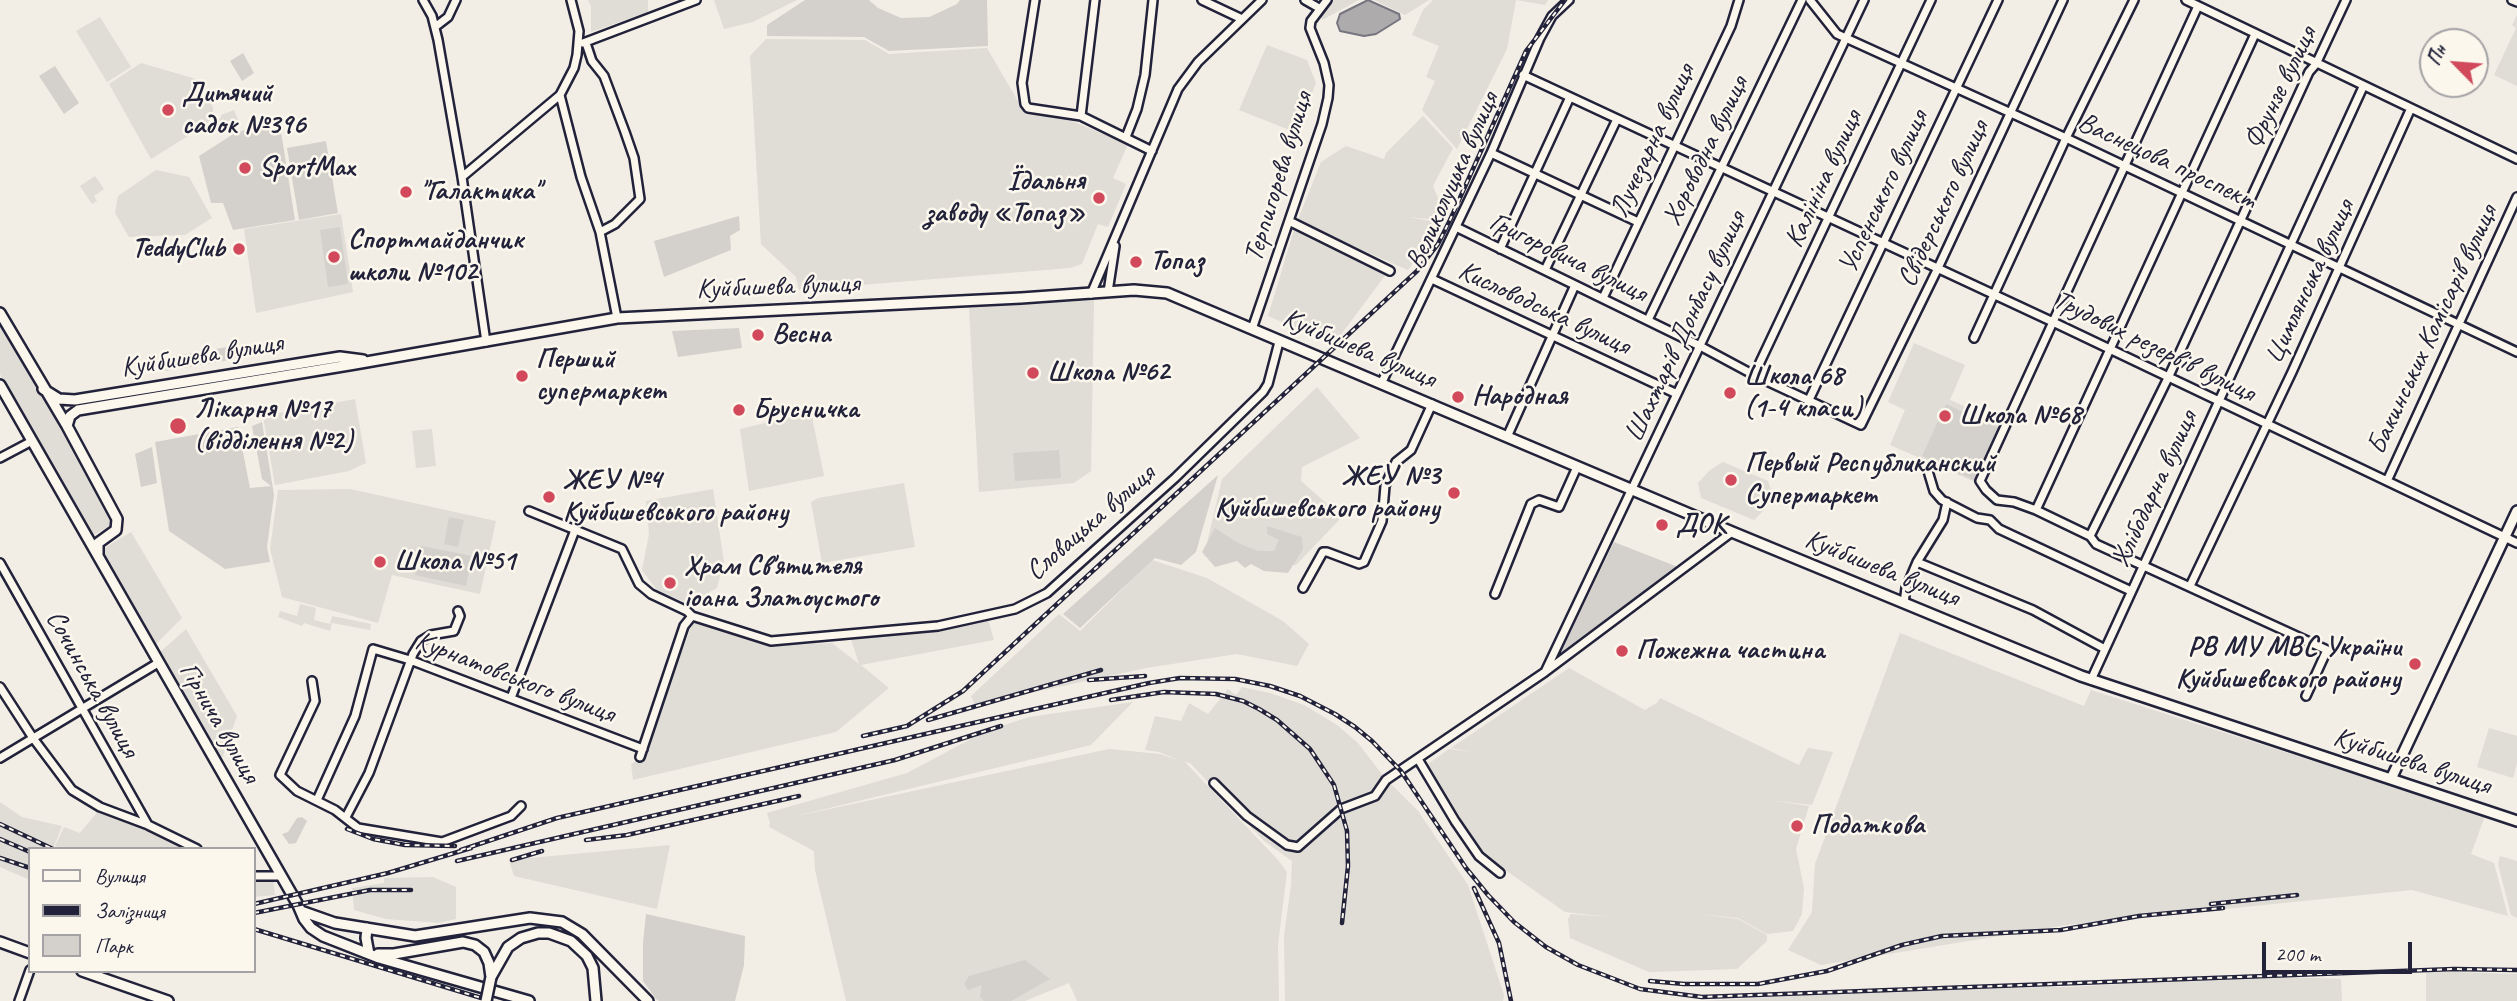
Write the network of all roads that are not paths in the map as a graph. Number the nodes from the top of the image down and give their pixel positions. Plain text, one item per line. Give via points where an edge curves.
1 (423, 0) edge
2 (456, 0) edge
3 (571, 0) edge
4 (696, 0) edge
5 (1035, 0) edge
6 (1095, 0) edge
7 (1153, 0) edge
8 (1202, 0) edge
9 (1262, 0) edge
10 (1306, 0) edge
11 (1327, 0) edge
12 (1569, 0) edge
13 (1739, 0) edge
14 (1802, 0) edge
15 (1810, 0) edge
16 (1864, 0) edge
17 (1931, 0) edge
18 (1998, 0) edge
19 (2063, 0) edge
20 (2134, 0) edge
21 (2186, 0) edge
22 (2346, 0) edge
23 (2512, 0) edge
24 (2517, 2) edge
25 (2198, 6) junction
26 (1319, 8) junction
27 (1242, 19) junction
28 (435, 27) junction
29 (2255, 34) junction
30 (1846, 37) junction
31 (582, 43) junction
32 (1902, 62) junction
33 (2316, 64) junction
34 (1523, 75) junction
35 (1956, 87) junction
36 (2363, 87) junction
37 (560, 95) junction
38 (1570, 97) junction
39 (2411, 108) junction
40 (2010, 112) junction
41 (1081, 116) junction
42 (1617, 119) junction
43 (1126, 137) junction
44 (2066, 138) junction
45 (1674, 146) junction
46 (1152, 150) junction
47 (1491, 153) junction
48 (2517, 159) edge
49 (2123, 166) junction
50 (1721, 168) junction
51 (1535, 174) junction
52 (463, 177) junction
53 (1773, 192) junction
54 (2184, 193) junction
55 (1580, 195) junction
56 (2517, 197) edge
57 (1828, 218) junction
58 (2242, 220) junction
59 (1289, 221) junction
60 (1638, 222) junction
61 (1456, 228) junction
62 (600, 232) junction
63 (1117, 234) junction
64 (1883, 243) junction
65 (2292, 244) junction
66 (1500, 249) junction
67 (1938, 268) junction
68 (2340, 268) junction
69 (1545, 270) junction
70 (1390, 271) dead end
71 (1432, 279) junction
72 (1575, 285) junction
73 (1108, 292) junction
74 (1091, 294) junction
75 (1994, 295) junction
76 (1602, 298) junction
77 (0, 313) edge
78 (617, 317) junction
79 (1648, 320) junction
80 (2053, 322) junction
81 (2459, 324) junction
82 (1252, 329) junction
83 (1552, 336) junction
84 (1974, 338) dead end
85 (486, 342) junction
86 (1279, 342) junction
87 (1700, 345) junction
88 (2109, 350) junction
89 (2517, 352) edge
90 (1754, 375) junction
91 (2168, 378) junction
92 (1382, 382) junction
93 (0, 384) edge
94 (43, 389) junction
95 (1677, 394) junction
96 (2218, 401) junction
97 (1808, 402) junction
98 (1432, 404) junction
99 (77, 405) junction
100 (1861, 425) joint
101 (2268, 425) junction
102 (67, 426) junction
103 (1507, 437) junction
104 (32, 441) junction
105 (0, 458) edge
106 (1577, 467) junction
107 (1928, 471) dead end
108 (2387, 481) junction
109 (1632, 489) junction
110 (1947, 502) junction
111 (2036, 510) junction
112 (529, 511) dead end
113 (2517, 511) edge
114 (575, 530) junction
115 (1732, 532) junction
116 (86, 535) junction
117 (2090, 536) junction
118 (2505, 537) junction
119 (102, 539) junction
120 (2517, 543) edge
121 (98, 557) junction
122 (1917, 562) junction
123 (0, 563) edge
124 (2142, 566) junction
125 (2190, 586) junction
126 (1303, 588) dead end
127 (2131, 591) junction
128 (1495, 594) dead end
129 (1904, 603) junction
130 (458, 611) dead end
131 (692, 616) junction
132 (2105, 649) junction
133 (410, 660) junction
134 (158, 663) junction
135 (1545, 672) junction
136 (2091, 680) junction
137 (312, 681) dead end
138 (0, 687) edge
139 (2306, 696) dead end
140 (511, 698) junction
141 (82, 708) junction
142 (33, 738) junction
143 (0, 758) edge
144 (1418, 759) junction
145 (2391, 779) junction
146 (1214, 783) dead end
147 (317, 800) junction
148 (521, 806) dead end
149 (346, 817) junction
150 (2517, 821) edge
151 (148, 825) junction
152 (193, 847) edge
153 (1500, 873) dead end
154 (256, 876) edge
155 (279, 876) junction
156 (301, 911) junction
157 (367, 928) junction
158 (0, 942) edge
159 (28, 952) edge
160 (369, 954) junction
161 (29, 973) edge
162 (88, 973) edge
163 (491, 977) junction
164 (641, 996) edge
165 (19, 1001) edge
166 (168, 1001) edge
167 (486, 1001) edge
168 (529, 1001) edge
169 (596, 1001) edge
170 (649, 1001) edge

1 - 28 street
2 - 28 street via 448,17
3 - 31 street
4 - 31 street
5 - 41 street via 1022,83 1025,104 1031,110
6 - 41 street
7 - 43 street via 1145,75
8 - 27 street
9 - 27 street
10 - 26 street
11 - 26 street
12 - 34 street, Великолуцька вулиця via 1552,16
13 - 45 street, Лучезарна вулиця
14 - 50 street, Хороводна вулиця
15 - 30 street, Васнецова проспект via 1837,34
16 - 30 street, Шахтарів Донбасу вулиця
17 - 32 street, Калініна вулиця
18 - 35 street, Успенського вулиця
19 - 40 street, Свідерського вулиця
20 - 44 street
21 - 25 street
22 - 33 street, Фрунзе вулиця
23 - 24 street
25 - 29 street
25 - 49 street
26 - 59 street, Терпигорева вулиця via 1310,28 1324,63 1328,98
27 - 46 street via 1178,89
28 - 52 street
29 - 33 street
29 - 54 street
30 - 32 street, Васнецова проспект
30 - 53 street, Шахтарів Донбасу вулиця
31 - 37 street
31 - 62 street via 604,76 625,132 640,199
32 - 35 street, Васнецова проспект
32 - 57 street, Калініна вулиця
33 - 36 street
33 - 58 street, Фрунзе вулиця
34 - 38 street, Трудових резервів вулиця
34 - 47 street, Великолуцька вулиця
35 - 40 street, Васнецова проспект
35 - 64 street, Успенського вулиця
36 - 39 street
36 - 65 street, Хлібодарна вулиця
37 - 52 street
37 - 62 street
38 - 42 street, Трудових резервів вулиця
38 - 51 street
39 - 48 street
39 - 68 street, Цимлянська вулиця
40 - 44 street, Васнецова проспект
40 - 67 street, Свідерського вулиця
41 - 43 street
42 - 45 street, Трудових резервів вулиця
42 - 55 street
43 - 46 street
44 - 49 street, Васнецова проспект
44 - 75 street
45 - 50 street, Трудових резервів вулиця
45 - 60 street, Лучезарна вулиця
46 - 63 street
47 - 51 street
47 - 61 street, Великолуцька вулиця
49 - 54 street, Васнецова проспект
49 - 80 street
50 - 53 street, Трудових резервів вулиця
50 - 79 street, Хороводна вулиця
51 - 55 street
51 - 66 street
52 - 85 street
53 - 57 street, Трудових резервів вулиця
53 - 87 street, Шахтарів Донбасу вулиця
54 - 58 street, Васнецова проспект
54 - 88 street
55 - 60 street
55 - 69 street
56 - 81 street, Бакинських Комісарів вулиця
57 - 64 street, Трудових резервів вулиця
57 - 90 street, Калініна вулиця
58 - 65 street, Васнецова проспект
58 - 91 street, Фрунзе вулиця
59 - 70 street
59 - 82 street, Терпигорева вулиця
60 - 76 street, Лучезарна вулиця
61 - 66 street, Григоровича вулиця
61 - 71 street, Великолуцька вулиця
62 - 78 street
63 - 73 street
63 - 74 street
64 - 67 street, Трудових резервів вулиця
64 - 97 street, Успенського вулиця
65 - 68 street, Васнецова проспект
65 - 96 street, Хлібодарна вулиця
66 - 69 street, Григоровича вулиця
67 - 75 street, Трудових резервів вулиця
67 - 100 street, Свідерського вулиця
68 - 81 street, Васнецова проспект
68 - 101 street, Цимлянська вулиця
69 - 72 street, Григоровича вулиця
71 - 83 street, Кисловодська вулиця
71 - 92 street, Великолуцька вулиця
72 - 76 street, Григоровича вулиця
72 - 83 street
73 - 74 main road, Куйбишева вулиця
73 - 82 main road, Куйбишева вулиця via 1167,293
74 - 78 main road, Куйбишева вулиця
75 - 80 street, Трудових резервів вулиця
75 - 84 street
76 - 79 street, Григоровича вулиця
77 - 94 main road
78 - 85 main road, Куйбишева вулиця
79 - 87 street, Григоровича вулиця
80 - 88 street, Трудових резервів вулиця
80 - 111 street via 1980,481 1997,500
81 - 89 street, Васнецова проспект
81 - 108 street, Бакинських Комісарів вулиця
82 - 86 main road, Куйбишева вулиця
83 - 95 street, Кисловодська вулиця
83 - 103 street
85 - 99 main road, Куйбишева вулиця
86 - 92 main road, Куйбишева вулиця
86 - 131 street, Словацька вулиця via 1263,392 1146,504 1047,593 1031,602 938,625 776,641
87 - 90 street, Григоровича вулиця
87 - 95 street, Шахтарів Донбасу вулиця
88 - 91 street, Трудових резервів вулиця
88 - 111 street
90 - 97 street, Григоровича вулиця
91 - 96 street, Трудових резервів вулиця
91 - 117 street, Фрунзе вулиця
92 - 98 main road, Куйбишева вулиця
93 - 104 main road, Гірнича вулиця
94 - 99 main road, Куйбишева вулиця
94 - 102 main road
95 - 109 street, Шахтарів Донбасу вулиця
96 - 101 street, Трудових резервів вулиця
96 - 124 street, Хлібодарна вулиця
97 - 100 street, Григоровича вулиця
98 - 103 main road, Куйбишева вулиця
98 - 126 street via 1411,450 1396,462 1385,486 1382,521 1364,562 1323,552
99 - 102 main road
101 - 108 street, Трудових резервів вулиця
101 - 125 street, Цимлянська вулиця
102 - 119 main road via 117,519 116,530
103 - 106 main road, Куйбишева вулиця
104 - 105 street
104 - 116 main road, Гірнича вулиця
106 - 109 main road, Куйбишева вулиця
106 - 128 street via 1560,505 1536,500 1531,504
107 - 110 street via 1937,496
108 - 118 street, Трудових резервів вулиця
109 - 115 main road, Куйбишева вулиця
109 - 135 street, Шахтарів Донбасу вулиця
110 - 122 street via 1943,520
110 - 127 street
111 - 117 street
112 - 114 street, Словацька вулиця
113 - 118 main road
114 - 131 street, Словацька вулиця via 622,549 645,590
114 - 140 street
115 - 129 main road, Куйбишева вулиця
115 - 135 street
116 - 119 main road
116 - 121 main road, Гірнича вулиця
117 - 124 street via 2092,542
118 - 120 street, Трудових резервів вулиця
118 - 145 main road
119 - 121 main road via 96,546
121 - 134 main road, Гірнича вулиця
122 - 129 street
122 - 132 street via 2033,610
123 - 141 street, Сочинська вулиця
124 - 125 street
124 - 127 street, Хлібодарна вулиця
125 - 139 street via 2327,650
127 - 132 street, Хлібодарна вулиця
129 - 136 main road, Куйбишева вулиця
130 - 133 street via 454,631 435,633 421,641
131 - 140 street, Курнатовського вулиця via 684,626 641,753
132 - 136 street, Хлібодарна вулиця
133 - 140 street, Курнатовського вулиця
133 - 147 street, Курнатовського вулиця via 373,649 355,716
133 - 149 street via 369,773
134 - 141 street
134 - 155 main road, Гірнича вулиця
135 - 144 street
136 - 145 main road, Куйбишева вулиця
137 - 147 street via 315,701 280,775 297,791
138 - 142 street
141 - 142 street
141 - 151 street, Сочинська вулиця
142 - 143 street
142 - 151 street via 72,790 100,807
144 - 146 street via 1386,780 1375,796 1342,809 1298,847 1287,845 1247,816
144 - 153 street via 1469,843
145 - 150 main road, Куйбишева вулиця
147 - 149 street
148 - 149 street via 511,816 451,841 362,830
151 - 152 street
154 - 155 street
155 - 156 main road, Гірнича вулиця
156 - 157 main road
156 - 160 main road, Гірнича вулиця via 311,928 323,936
157 - 160 main road
157 - 164 main road via 415,936 511,920 562,922 582,934
158 - 159 main road
160 - 163 main road via 475,944 485,952
160 - 168 main road, Гірнича вулиця
161 - 165 street
162 - 166 main road
163 - 167 main road, bridge
163 - 169 main road via 508,947 521,938 549,933 571,941 587,956 593,968
164 - 170 main road

